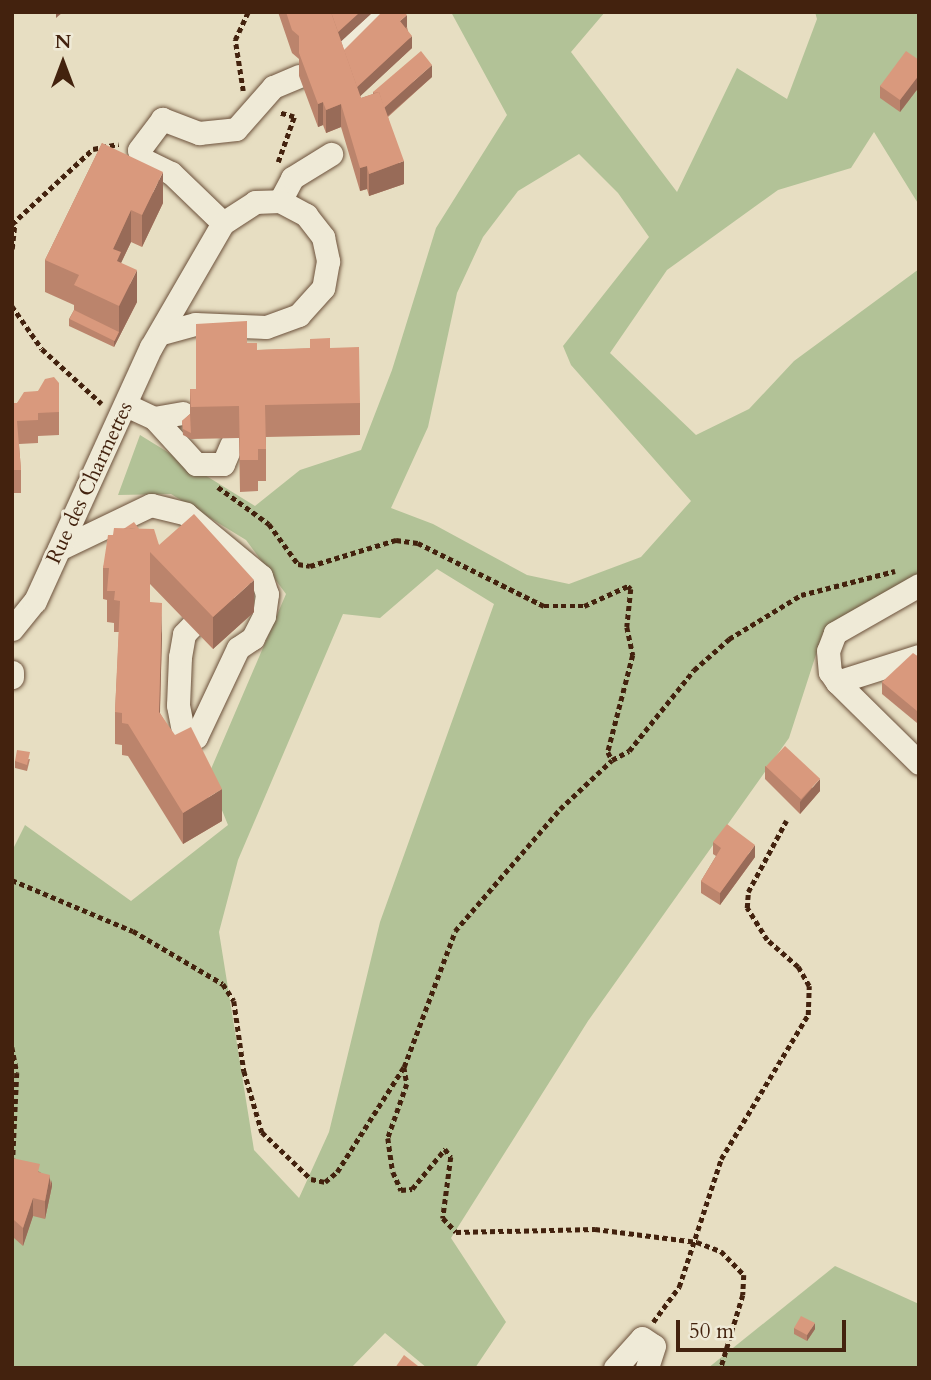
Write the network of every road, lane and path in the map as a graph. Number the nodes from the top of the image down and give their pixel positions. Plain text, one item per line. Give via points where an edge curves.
1 (248, 12) edge
2 (386, 12) edge
3 (338, 55) edge
4 (299, 76) edge
5 (257, 106) junction
6 (331, 154) dead end
7 (136, 162) junction
8 (292, 178) junction
9 (280, 201) junction
10 (14, 223) edge
11 (223, 223) junction
12 (12, 249) edge
13 (12, 306) edge
14 (162, 333) junction
15 (115, 406) junction
16 (183, 413) dead end
17 (154, 418) junction
18 (231, 445) dead end
19 (210, 481) dead end
20 (59, 549) junction
21 (903, 568) dead end
22 (919, 585) edge
23 (197, 590) edge
24 (12, 629) edge
25 (919, 656) edge
26 (837, 682) junction
27 (612, 760) junction
28 (919, 763) edge
29 (786, 821) dead end
30 (12, 880) edge
31 (12, 1047) edge
32 (404, 1067) junction
33 (13, 1158) edge
34 (697, 1242) junction
35 (642, 1338) junction
36 (615, 1368) edge
37 (646, 1368) edge
38 (721, 1368) edge

1 - 5 path via 235,40 241,86
2 - 3 street
4 - 5 street via 273,87
5 - 7 street via 236,129 199,133 162,119
5 - 8 path via 294,117 278,161
6 - 8 street
7 - 10 path via 125,144 93,149
7 - 11 street via 171,173
8 - 9 street
9 - 11 street via 255,202
9 - 14 street via 306,215 323,237 328,261 315,301 299,315 266,327 195,324
10 - 12 path
11 - 14 street, Rue des Charmettes
13 - 15 path via 42,349
14 - 15 street, Rue des Charmettes
15 - 17 street
15 - 20 street, Rue des Charmettes
16 - 17 street
17 - 18 street via 196,464 223,464
19 - 27 path via 269,524 298,565 310,566 396,540 418,543 544,606 584,606 628,586 631,597 626,627 633,655 608,752
20 - 23 street via 151,505 186,514 261,576 267,594 264,616 253,638 238,648 196,737 183,731 178,705 184,634 212,608
20 - 24 street, Rue des Charmettes via 28,614
21 - 27 path via 802,595 729,639 694,670 629,751
22 - 26 street via 835,633 828,651 830,672
25 - 26 street
26 - 28 street
27 - 32 path via 560,809 470,909 444,953
29 - 34 path via 748,892 747,908 767,940 798,967 809,986 808,1015 721,1159
30 - 32 path via 132,931 223,984 234,1000 244,1072 262,1132 318,1182 337,1172
31 - 33 path via 17,1073
32 - 34 path via 407,1084 388,1138 393,1172 401,1190 412,1189 441,1152 450,1152 443,1218 456,1232 595,1229
34 - 35 path via 679,1287
34 - 38 path via 721,1251 744,1275 743,1295
35 - 36 street
35 - 37 street via 654,1346

